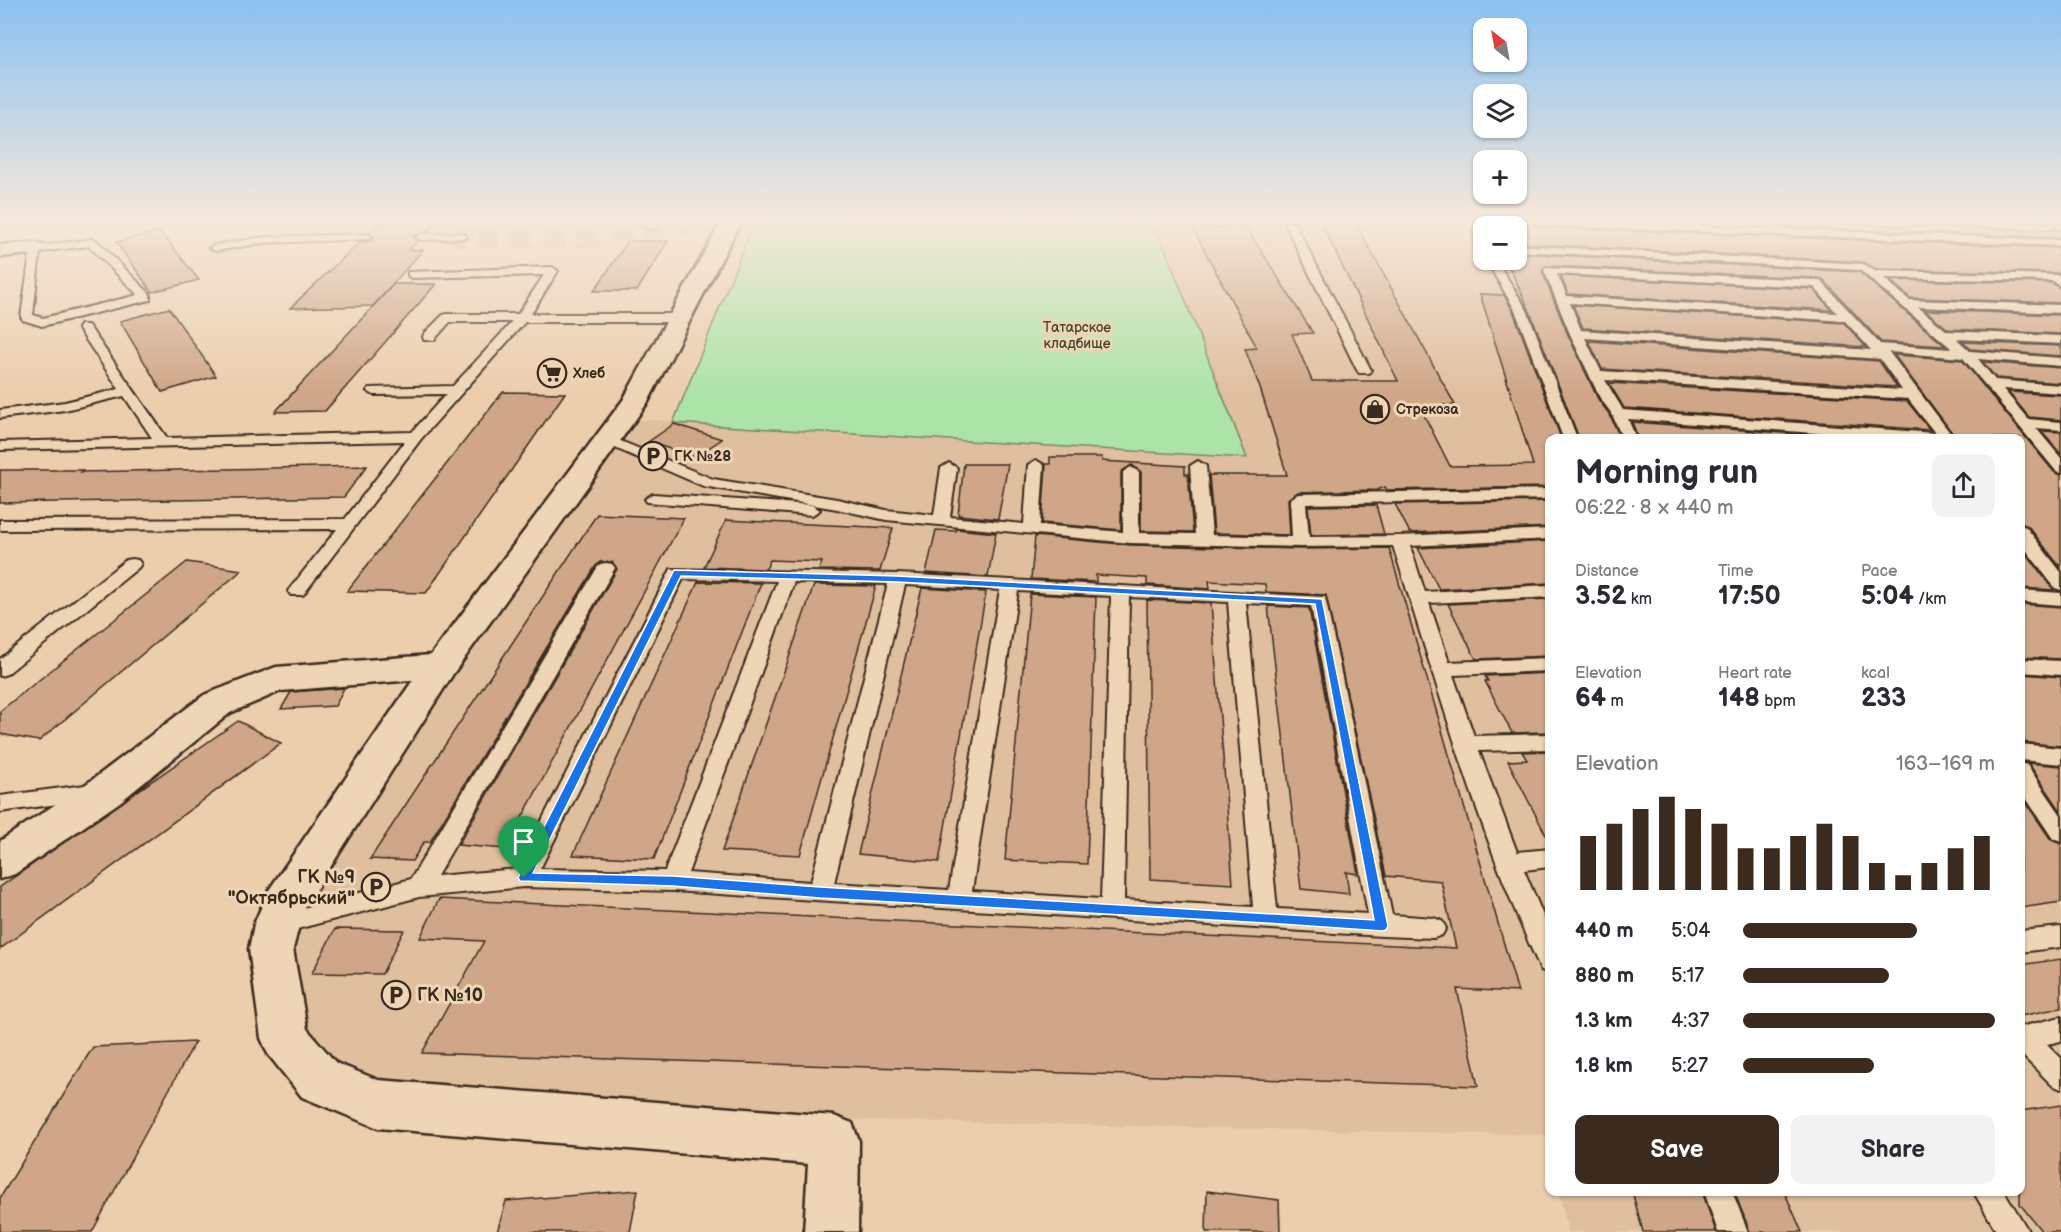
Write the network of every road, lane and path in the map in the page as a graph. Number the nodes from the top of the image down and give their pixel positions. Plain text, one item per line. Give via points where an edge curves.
1 (31, 279) edge
2 (128, 279) edge
3 (547, 279) edge
4 (700, 279) edge
5 (1318, 279) edge
6 (1503, 279) edge
7 (1554, 279) edge
8 (1732, 279) edge
9 (1878, 279) edge
10 (1561, 299) junction
11 (1904, 303) junction
12 (2061, 309) edge
13 (1847, 317) junction
14 (522, 318) junction
15 (679, 318) junction
16 (84, 328) dead end
17 (1576, 334) junction
18 (1942, 335) junction
19 (429, 337) dead end
20 (2061, 340) edge
21 (1879, 351) junction
22 (1967, 355) junction
23 (2061, 362) edge
24 (1364, 370) dead end
25 (1597, 375) junction
26 (1991, 384) junction
27 (2061, 389) edge
28 (457, 390) junction
29 (127, 391) junction
30 (374, 391) dead end
31 (1912, 395) junction
32 (0, 414) edge
33 (1619, 414) junction
34 (2024, 423) junction
35 (2061, 426) edge
36 (1568, 434) edge
37 (1627, 434) edge
38 (1886, 434) edge
39 (1944, 434) edge
40 (416, 436) junction
41 (606, 439) junction
42 (162, 441) junction
43 (0, 446) edge
44 (1036, 465) dead end
45 (1198, 466) dead end
46 (949, 468) dead end
47 (2061, 468) edge
48 (1131, 472) dead end
49 (1545, 494) edge
50 (653, 499) dead end
51 (886, 515) junction
52 (941, 521) junction
53 (350, 524) junction
54 (0, 525) edge
55 (1032, 528) junction
56 (1545, 534) edge
57 (1131, 538) junction
58 (1204, 538) junction
59 (1400, 541) junction
60 (1301, 542) junction
61 (2026, 544) edge
62 (132, 564) dead end
63 (606, 568) dead end
64 (787, 577) junction
65 (897, 579) junction
66 (1010, 584) junction
67 (2061, 584) edge
68 (297, 591) dead end
69 (1120, 591) junction
70 (1545, 591) edge
71 (1236, 596) junction
72 (2025, 596) edge
73 (1420, 598) junction
74 (2061, 599) edge
75 (1545, 664) edge
76 (2025, 665) edge
77 (441, 666) junction
78 (2061, 668) edge
79 (0, 669) edge
80 (1443, 669) junction
81 (1545, 741) edge
82 (1466, 744) junction
83 (2025, 752) edge
84 (2061, 756) edge
85 (2025, 779) edge
86 (106, 791) junction
87 (0, 804) edge
88 (2061, 833) edge
89 (1545, 858) edge
90 (0, 862) edge
91 (1509, 862) junction
92 (524, 878) junction
93 (673, 881) junction
94 (419, 887) junction
95 (820, 892) junction
96 (960, 900) junction
97 (1112, 909) junction
98 (1266, 917) junction
99 (276, 924) junction
100 (1382, 926) junction
101 (1434, 928) dead end
102 (2061, 937) edge
103 (2025, 941) edge
104 (1545, 950) edge
105 (2061, 1029) edge
106 (2025, 1038) edge
107 (2025, 1040) edge
108 (2061, 1076) edge
109 (1720, 1196) edge
110 (1990, 1196) edge
111 (831, 1232) edge
112 (1733, 1232) edge
113 (2014, 1232) edge

1 - 2 lane via 27,317 42,322 146,297
3 - 14 lane
4 - 15 street
5 - 24 lane
6 - 36 lane via 1521,310
7 - 10 lane
8 - 13 lane via 1818,284
9 - 11 lane
10 - 13 lane
10 - 17 lane
11 - 12 lane
11 - 18 lane
13 - 21 lane
14 - 15 lane
14 - 19 lane via 447,318
14 - 28 lane
15 - 41 street via 635,402
16 - 29 lane
17 - 21 lane
17 - 25 lane
18 - 20 lane
18 - 22 lane
21 - 22 lane
21 - 31 lane
22 - 23 lane
22 - 26 lane
25 - 31 lane
25 - 33 lane
26 - 27 lane
26 - 34 lane
28 - 30 lane
28 - 40 lane
29 - 32 lane via 65,406
29 - 42 lane
31 - 39 lane
33 - 37 lane
33 - 38 lane
34 - 35 lane
34 - 47 lane
40 - 42 lane via 291,442
40 - 53 lane
41 - 51 lane via 710,483
41 - 77 street
42 - 43 lane
44 - 55 lane
45 - 58 lane
46 - 52 lane
48 - 57 lane
49 - 60 lane via 1298,499
50 - 51 lane
51 - 52 lane
52 - 55 lane
53 - 54 lane
53 - 68 lane
55 - 57 lane
56 - 59 lane
57 - 58 lane
58 - 60 lane
59 - 60 lane
59 - 73 lane
61 - 67 lane
62 - 79 lane
63 - 94 lane
64 - 65 lane
64 - 92 lane via 677,573
64 - 93 lane
65 - 66 lane
65 - 95 lane
66 - 69 lane
66 - 96 lane
69 - 71 lane
69 - 97 lane
70 - 73 lane
71 - 98 lane
71 - 100 lane via 1319,601
72 - 74 lane
73 - 80 lane
75 - 80 lane
76 - 78 lane
77 - 86 street via 276,679 217,704
77 - 99 street via 284,903
80 - 82 lane
81 - 82 lane
82 - 91 lane
83 - 84 lane
85 - 88 lane
86 - 87 lane
86 - 90 street
89 - 91 lane
91 - 104 lane
92 - 93 lane
92 - 94 lane
93 - 95 lane
94 - 99 lane
95 - 96 lane
96 - 97 lane
97 - 98 lane
98 - 100 lane
99 - 111 street via 271,949 285,1038 319,1080 378,1104 834,1141
100 - 101 lane
102 - 103 lane
105 - 106 lane
107 - 108 lane
109 - 112 lane
110 - 113 lane

